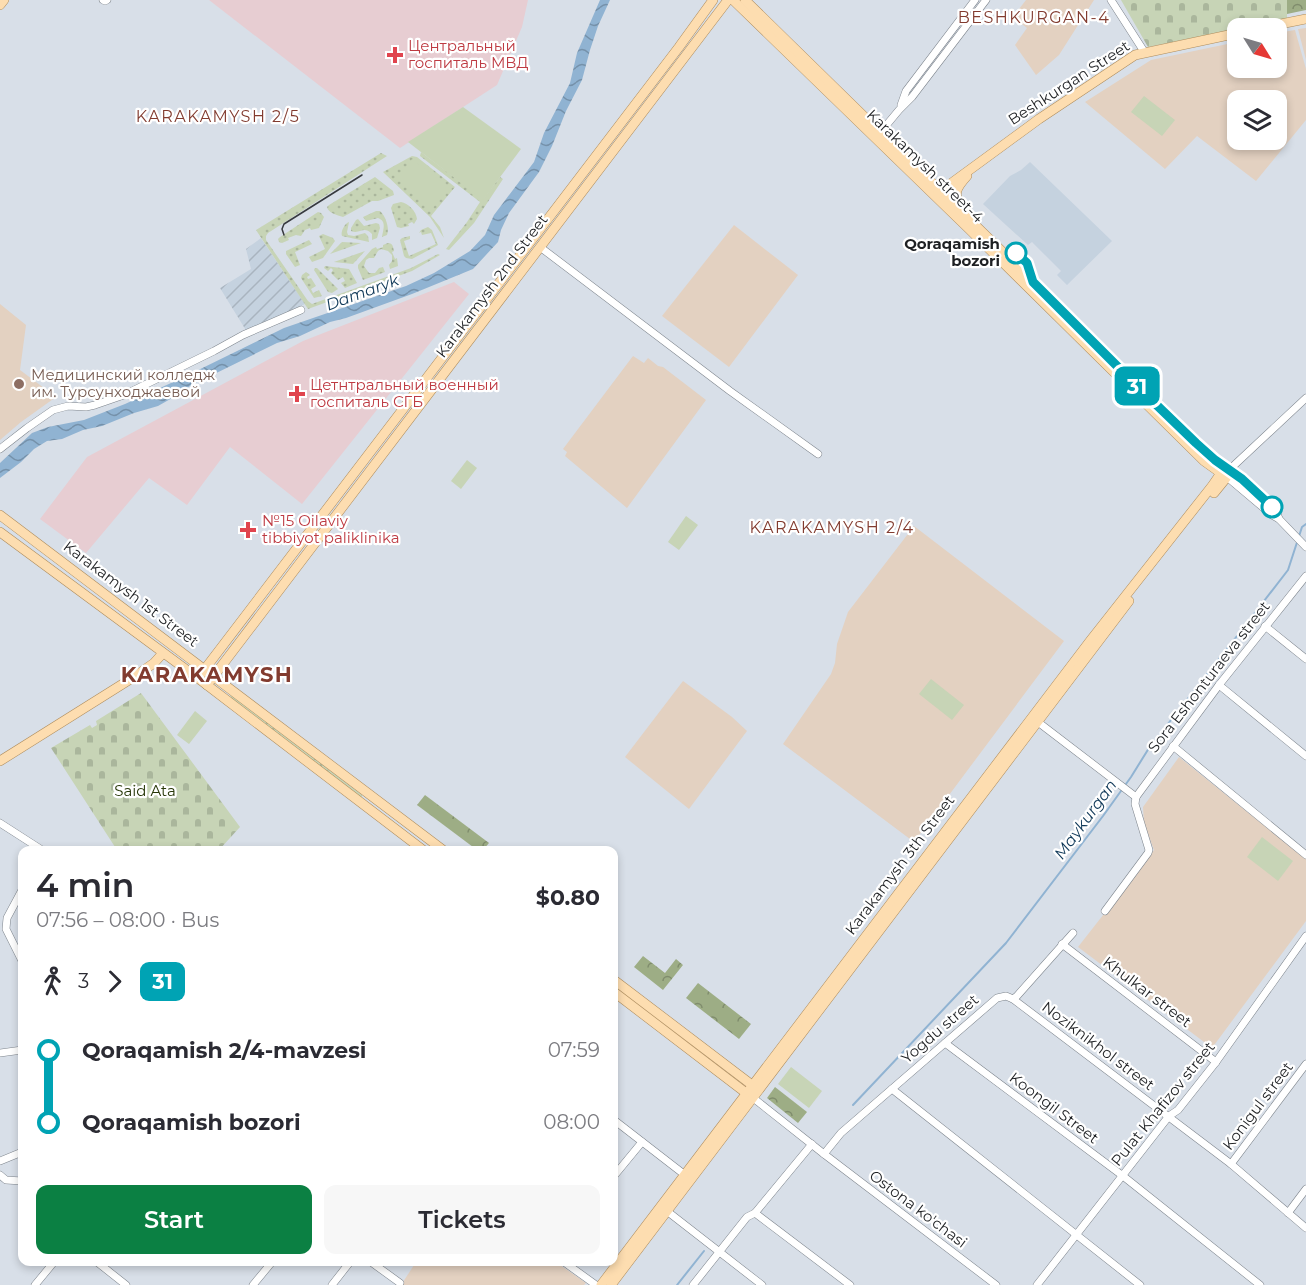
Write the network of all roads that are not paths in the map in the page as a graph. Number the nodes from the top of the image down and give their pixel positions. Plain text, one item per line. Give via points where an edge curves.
1 (4, 0) edge
2 (714, 0) edge
3 (728, 0) edge
4 (733, 0) edge
5 (746, 0) edge
6 (975, 0) edge
7 (986, 0) edge
8 (1111, 0) edge
9 (0, 5) edge
10 (1306, 19) edge
11 (1287, 23) edge
12 (1227, 35) edge
13 (1145, 53) junction
14 (898, 110) junction
15 (878, 135) junction
16 (979, 164) junction
17 (937, 193) junction
18 (974, 225) junction
19 (980, 235) junction
20 (540, 247) junction
21 (512, 266) junction
22 (520, 273) junction
23 (301, 310) dead end
24 (1306, 398) edge
25 (0, 449) edge
26 (818, 454) dead end
27 (1226, 473) junction
28 (327, 509) junction
29 (0, 515) edge
30 (336, 516) junction
31 (0, 532) edge
32 (1306, 546) edge
33 (1306, 576) edge
34 (1265, 626) junction
35 (163, 652) junction
36 (1306, 659) edge
37 (206, 669) junction
38 (214, 676) junction
39 (198, 678) junction
40 (207, 685) junction
41 (1219, 685) junction
42 (1035, 720) junction
43 (1173, 746) junction
44 (1306, 756) edge
45 (0, 761) edge
46 (1136, 797) junction
47 (402, 819) junction
48 (0, 823) edge
49 (395, 829) junction
50 (36, 846) edge
51 (418, 846) edge
52 (438, 846) edge
53 (1306, 855) edge
54 (18, 897) edge
55 (1105, 911) dead end
56 (1073, 933) dead end
57 (1306, 936) edge
58 (1062, 944) junction
59 (18, 953) edge
60 (618, 983) edge
61 (618, 995) edge
62 (1013, 999) junction
63 (945, 1043) junction
64 (18, 1051) edge
65 (0, 1053) edge
66 (1216, 1062) junction
67 (1306, 1064) edge
68 (892, 1089) junction
69 (750, 1092) junction
70 (1169, 1116) junction
71 (618, 1123) edge
72 (642, 1142) junction
73 (812, 1144) junction
74 (18, 1154) edge
75 (824, 1154) junction
76 (0, 1161) edge
77 (1232, 1164) junction
78 (618, 1171) edge
79 (685, 1175) junction
80 (1123, 1176) junction
81 (2, 1180) edge
82 (18, 1181) edge
83 (1306, 1189) edge
84 (664, 1209) junction
85 (755, 1213) junction
86 (1288, 1214) junction
87 (1306, 1228) edge
88 (1076, 1234) junction
89 (717, 1251) junction
90 (618, 1264) edge
91 (51, 1266) edge
92 (102, 1266) edge
93 (269, 1266) edge
94 (347, 1266) edge
95 (377, 1266) edge
96 (570, 1266) edge
97 (617, 1266) edge
98 (400, 1283) dead end
99 (35, 1285) edge
100 (126, 1285) edge
101 (254, 1285) edge
102 (332, 1285) edge
103 (596, 1285) edge
104 (601, 1285) edge
105 (611, 1285) edge
106 (693, 1285) edge
107 (762, 1285) edge
108 (850, 1285) edge
109 (996, 1285) edge
110 (1037, 1285) edge
111 (1140, 1285) edge
112 (1260, 1285) edge

1 - 9 main road
2 - 21 main road, Karakamysh 2nd Street
3 - 20 main road, Karakamysh 2nd Street
4 - 15 main road, Karakamysh street-4
5 - 15 main road, Karakamysh street-4
6 - 14 street via 906,91
7 - 14 street
8 - 13 street
10 - 11 main road
12 - 13 main road, Beshkurgan Street
13 - 16 main road, Beshkurgan Street via 1135,55 1039,119
14 - 15 street
15 - 17 main road, Karakamysh street-4
16 - 17 main road, Beshkurgan Street
16 - 18 main road via 959,184 956,194 957,202
17 - 18 main road, Karakamysh street-4
17 - 19 main road, Karakamysh street-4
18 - 19 main road, Karakamysh street-4
19 - 27 main road, Karakamysh street-4 via 1204,461
20 - 22 main road, Karakamysh 2nd Street
20 - 26 street
21 - 22 main road
21 - 28 main road, Karakamysh 2nd Street
22 - 30 main road, Karakamysh 2nd Street
23 - 25 street via 124,395 86,407 53,410
24 - 27 street, Karakamysh 3th Street
27 - 32 street
27 - 42 main road, Karakamysh 3th Street via 1090,641
28 - 30 main road
28 - 37 main road, Karakamysh 2nd Street
29 - 37 main road, Karakamysh 1st Street
30 - 38 main road, Karakamysh 2nd Street
31 - 35 main road, Karakamysh 1st Street
33 - 34 street, Sora Eshonturaeva street
34 - 36 street
34 - 41 street, Sora Eshonturaeva street
35 - 39 main road, Karakamysh 1st Street
35 - 45 main road via 137,675
37 - 38 main road, Karakamysh 1st Street
37 - 39 main road, Karakamysh 2nd Street
38 - 40 main road, Karakamysh 2nd Street
38 - 47 main road, Karakamysh 1st Street
39 - 40 main road, Karakamysh 1st Street
40 - 49 main road, Karakamysh 1st Street
41 - 43 street, Sora Eshonturaeva street
41 - 44 street
42 - 46 street
42 - 69 main road, Karakamysh 3th Street
43 - 46 street, Sora Eshonturaeva street
43 - 53 street
46 - 55 street via 1149,850
47 - 49 main road
47 - 52 main road, Karakamysh 1st Street
48 - 50 street
49 - 51 main road, Karakamysh 1st Street
54 - 59 street via 6,929
56 - 58 street
57 - 66 street, Pulat Khafizov street
58 - 62 street
58 - 66 street, Khulkar street
60 - 69 main road
61 - 69 main road
62 - 63 street, Yogdu street via 997,998
62 - 70 street, Noziknikhol street
63 - 68 street, Yogdu street
63 - 80 street, Koongil Street
64 - 65 street
66 - 70 street, Pulat Khafizov street
67 - 77 street, Konigul street
68 - 75 street, Yogdu street via 841,1133
68 - 88 street
69 - 73 street, Ostona ko'chasi
69 - 79 main road, Karakamysh 3th Street
69 - 84 main road, Karakamysh 3th Street
70 - 77 street, Noziknikhol street
70 - 80 street, Pulat Khafizov street
71 - 72 street
72 - 78 street
72 - 79 street
73 - 75 street, Ostona ko'chasi
73 - 85 street
74 - 76 street
75 - 109 street, Ostona ko'chasi
77 - 86 street, Noziknikhol street
79 - 84 main road, Karakamysh 3th Street
80 - 88 street, Pulat Khafizov street
80 - 112 street, Koongil Street
81 - 82 street
83 - 86 street
84 - 89 street
84 - 90 main road, Karakamysh 3th Street
84 - 105 main road, Karakamysh 3th Street
85 - 89 street
85 - 108 street
86 - 87 street, Noziknikhol street
88 - 110 street, Pulat Khafizov street
88 - 111 street
89 - 106 street
89 - 107 street
91 - 99 street
92 - 100 street
93 - 101 street
94 - 102 street
95 - 98 street
96 - 103 street
97 - 104 main road, Karakamysh 3th Street

